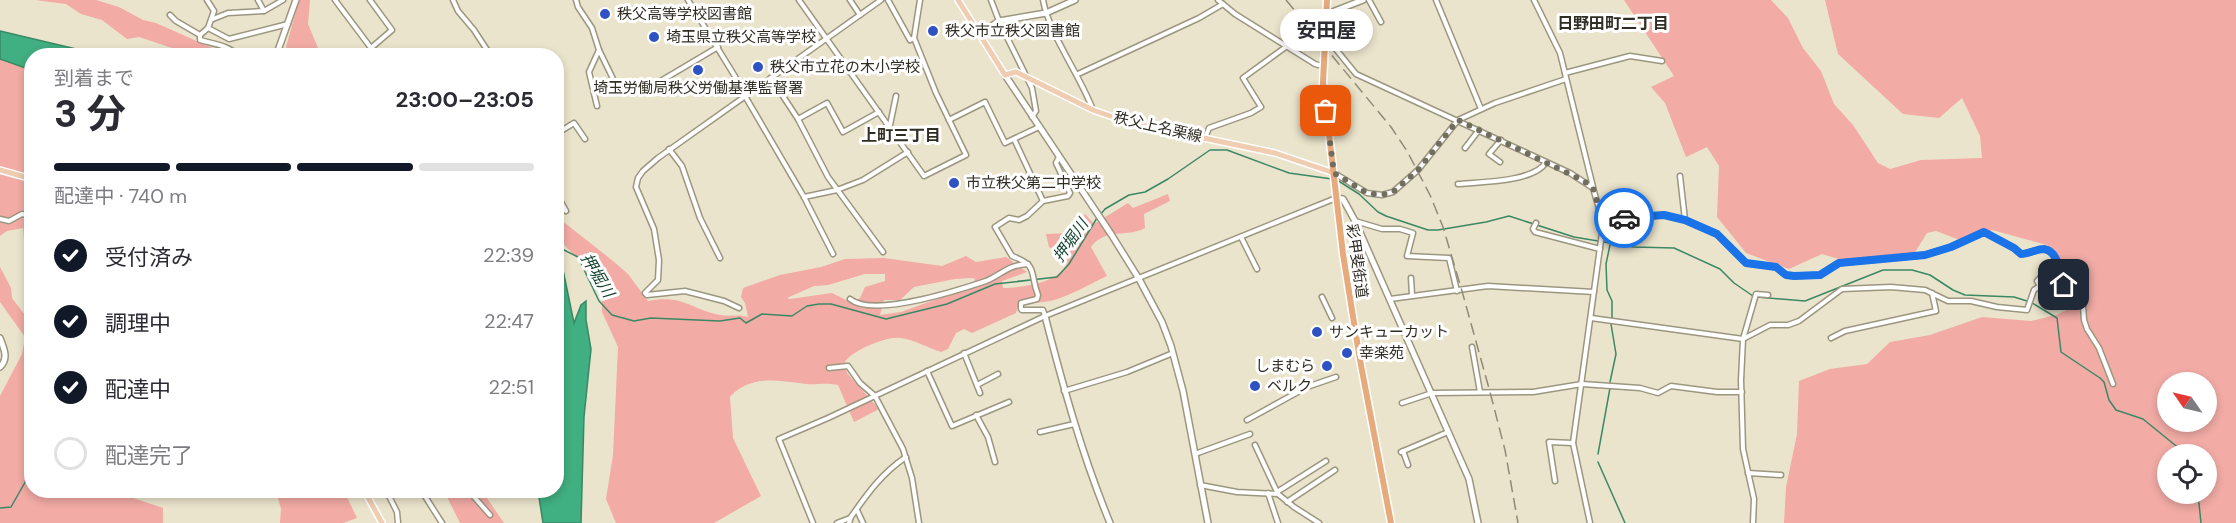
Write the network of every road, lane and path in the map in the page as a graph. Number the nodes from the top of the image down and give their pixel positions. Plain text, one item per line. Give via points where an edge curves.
1 (207, 0) edge
2 (258, 0) edge
3 (283, 0) edge
4 (296, 0) edge
5 (335, 0) edge
6 (370, 0) edge
7 (453, 0) edge
8 (576, 0) edge
9 (688, 0) edge
10 (799, 0) edge
11 (850, 0) edge
12 (881, 0) edge
13 (888, 0) edge
14 (920, 0) edge
15 (958, 0) edge
16 (991, 0) edge
17 (1043, 0) edge
18 (1075, 0) edge
19 (1218, 0) edge
20 (1327, 0) edge
21 (1363, 0) edge
22 (1369, 0) edge
23 (1436, 0) edge
24 (1534, 0) edge
25 (1223, 4) junction
26 (264, 11) junction
27 (1046, 13) junction
28 (1327, 14) junction
29 (170, 15) dead end
30 (860, 15) junction
31 (212, 19) junction
32 (999, 21) junction
33 (1380, 22) dead end
34 (288, 24) junction
35 (208, 28) junction
36 (979, 34) junction
37 (200, 35) junction
38 (1325, 37) junction
39 (914, 38) junction
40 (826, 39) junction
41 (718, 46) junction
42 (1287, 46) junction
43 (227, 48) edge
44 (279, 48) edge
45 (371, 48) joint
46 (486, 48) edge
47 (599, 50) junction
48 (1662, 61) dead end
49 (1322, 66) junction
50 (1078, 74) junction
51 (1005, 75) junction
52 (1566, 76) junction
53 (771, 78) junction
54 (1027, 78) junction
55 (746, 96) junction
56 (896, 96) dead end
57 (597, 106) dead end
58 (1481, 109) junction
59 (1093, 110) junction
60 (879, 112) junction
61 (1032, 117) junction
62 (798, 119) junction
63 (949, 120) junction
64 (1458, 120) junction
65 (890, 126) junction
66 (1039, 127) junction
67 (564, 130) edge
68 (1479, 130) junction
69 (1205, 138) junction
70 (585, 139) dead end
71 (1014, 139) junction
72 (1501, 140) junction
73 (1465, 148) dead end
74 (669, 149) junction
75 (908, 152) junction
76 (1059, 157) junction
77 (1500, 162) dead end
78 (1546, 162) junction
79 (0, 170) edge
80 (1334, 175) junction
81 (1680, 176) dead end
82 (24, 177) edge
83 (1458, 184) dead end
84 (1593, 188) junction
85 (837, 190) junction
86 (1336, 195) junction
87 (804, 197) junction
88 (1043, 201) junction
89 (564, 207) edge
90 (566, 211) dead end
91 (24, 214) edge
92 (0, 219) edge
93 (1602, 219) junction
94 (1685, 220) junction
95 (1355, 221) junction
96 (1536, 223) dead end
97 (1241, 237) junction
98 (1600, 249) junction
99 (884, 252) dead end
100 (833, 254) dead end
101 (720, 258) dead end
102 (2057, 260) junction
103 (1029, 264) junction
104 (1257, 269) dead end
105 (1139, 279) junction
106 (1411, 279) dead end
107 (1457, 291) junction
108 (1594, 292) junction
109 (1932, 293) junction
110 (1768, 295) dead end
111 (1412, 296) junction
112 (1322, 297) dead end
113 (850, 299) dead end
114 (1390, 299) junction
115 (739, 308) dead end
116 (1044, 315) junction
117 (1332, 318) dead end
118 (1591, 318) junction
119 (0, 338) edge
120 (1831, 338) dead end
121 (1743, 339) junction
122 (1472, 347) dead end
123 (964, 353) junction
124 (1173, 353) junction
125 (0, 367) edge
126 (829, 368) dead end
127 (927, 371) junction
128 (998, 374) dead end
129 (1336, 377) dead end
130 (1582, 384) junction
131 (2113, 384) dead end
132 (976, 386) junction
133 (1064, 391) junction
134 (1480, 392) junction
135 (1742, 392) junction
136 (980, 393) dead end
137 (1432, 393) junction
138 (875, 396) junction
139 (1009, 402) dead end
140 (1402, 403) dead end
141 (976, 414) junction
142 (1247, 420) dead end
143 (1074, 424) junction
144 (1040, 432) dead end
145 (1448, 432) junction
146 (1250, 434) dead end
147 (1573, 443) junction
148 (1254, 445) dead end
149 (1195, 455) junction
150 (906, 457) junction
151 (1326, 461) dead end
152 (995, 462) dead end
153 (1408, 465) dead end
154 (1335, 470) dead end
155 (1748, 473) junction
156 (1781, 475) dead end
157 (1555, 481) dead end
158 (1200, 485) junction
159 (1268, 493) junction
160 (1278, 493) junction
161 (368, 498) edge
162 (390, 498) edge
163 (426, 498) edge
164 (475, 498) edge
165 (1287, 502) junction
166 (857, 509) junction
167 (490, 515) dead end
168 (851, 517) junction
169 (382, 523) edge
170 (398, 523) edge
171 (442, 523) edge
172 (813, 523) edge
173 (837, 523) edge
174 (849, 523) edge
175 (863, 523) edge
176 (919, 523) edge
177 (1110, 523) edge
178 (1208, 523) edge
179 (1278, 523) edge
180 (1319, 523) edge
181 (1391, 523) edge
182 (1478, 523) edge
183 (1590, 523) edge
184 (1753, 523) edge

1 - 31 street via 214,11
2 - 26 street
3 - 26 street
4 - 34 street
5 - 45 street
6 - 45 street via 392,30
7 - 46 street
8 - 47 street
9 - 41 street
10 - 40 street
11 - 30 street
12 - 30 street
13 - 39 street via 910,40
14 - 39 street
15 - 36 main road
16 - 32 street
17 - 27 street
18 - 27 street
19 - 25 street
20 - 28 highway, 彩甲斐街道
21 - 28 street
22 - 33 street
23 - 58 street
24 - 52 street via 1560,53
25 - 42 street
25 - 50 street
26 - 31 street
27 - 32 street
27 - 50 street
28 - 38 highway, 彩甲斐街道
29 - 37 street
30 - 40 street
31 - 35 street
32 - 36 street
32 - 54 street
34 - 35 street via 229,39
34 - 44 street
35 - 37 street
36 - 51 main road
37 - 43 street via 200,40
38 - 49 highway, 彩甲斐街道
38 - 64 street via 1356,74
39 - 63 street
40 - 53 street
40 - 60 street
41 - 47 street via 658,82 621,90
41 - 55 street
42 - 49 street
42 - 69 street via 1243,78 1261,107 1209,128
47 - 57 street via 589,72
48 - 52 street via 1630,56
49 - 80 highway, 彩甲斐街道
50 - 59 street
51 - 54 main road, 秩父上名栗線 via 1016,72
51 - 61 street
52 - 58 street
52 - 84 street
53 - 55 street
53 - 62 street
54 - 59 main road, 秩父上名栗線
54 - 61 street via 1036,111
55 - 74 street
55 - 87 street
56 - 65 street
58 - 64 street
59 - 69 main road, 秩父上名栗線 via 1127,122
60 - 62 street via 843,132 827,103
60 - 65 street
61 - 66 street
62 - 85 street
63 - 71 street via 985,102 1005,143
63 - 75 street via 966,155 924,176
64 - 68 street
64 - 80 street via 1418,170 1393,192 1367,193
65 - 75 street
66 - 71 street
66 - 76 street
67 - 70 street via 574,123
68 - 72 street
68 - 73 street
69 - 80 main road, 秩父上名栗線 via 1275,153
71 - 88 street
72 - 77 street via 1489,154
72 - 78 street
74 - 101 street via 682,166 700,218
74 - 115 street via 644,171 636,187 651,220 659,260 658,280 645,293 685,291
75 - 85 street via 863,180
76 - 88 street via 1056,163 1070,193
76 - 105 street
78 - 83 street via 1542,169 1525,176
78 - 84 street
79 - 82 main road
80 - 86 highway, 彩甲斐街道
81 - 94 street
84 - 93 street
85 - 87 street
85 - 99 street
86 - 95 street via 1343,199
86 - 97 street
86 - 181 highway, 彩甲斐街道 via 1358,348
87 - 100 street
88 - 103 street via 1027,216 1019,220 1009,218 995,227 1012,256
89 - 90 street
91 - 92 street via 9,221
93 - 94 street via 1664,215
93 - 98 street
94 - 102 street via 1717,234 1746,263 1776,267 1794,276 1820,275 1839,263 1925,255 1984,232 2021,254 2046,249
95 - 107 street via 1413,233 1407,256 1449,258
95 - 114 street
96 - 98 street via 1535,231
97 - 104 street
97 - 105 street
98 - 108 street
102 - 109 street via 2037,281 2040,286 2034,290 2027,310 1948,301
102 - 131 street via 2064,285 2084,306 2087,329
103 - 113 street via 1009,267 988,280 914,302 863,304
103 - 116 street via 1038,296 1020,306 1022,310 1043,310
105 - 116 street
105 - 124 street
106 - 111 street
107 - 108 street via 1488,286
107 - 111 street
108 - 118 street
109 - 120 street via 1936,311 1845,331
109 - 121 street via 1891,287 1842,289 1799,321 1770,325
110 - 121 street via 1756,294
111 - 114 street
112 - 117 street
114 - 137 street
116 - 123 street
116 - 133 street
118 - 121 street
118 - 130 street
119 - 125 street via 5,354
121 - 135 street
122 - 134 street
123 - 127 street
123 - 132 street
124 - 133 street
124 - 149 street
126 - 138 street via 848,366
127 - 138 street
127 - 141 street via 952,426
128 - 132 street
129 - 142 street via 1307,387
130 - 134 street via 1533,392
130 - 135 street via 1658,393 1671,386
130 - 147 street
132 - 136 street
133 - 143 street
134 - 137 street
135 - 155 street via 1743,449
137 - 140 street
137 - 145 street
138 - 150 street
138 - 172 street via 779,439
139 - 141 street
141 - 152 street
143 - 144 street
143 - 177 street
145 - 153 street via 1402,451
145 - 182 street via 1469,480
146 - 149 street
147 - 157 street via 1549,442
147 - 183 street
148 - 160 street
149 - 158 street
150 - 166 street via 880,478
150 - 176 street
151 - 160 street
154 - 165 street
155 - 156 street
155 - 184 street via 1754,499
158 - 159 street
158 - 178 street
159 - 160 street
159 - 179 street
160 - 165 street
161 - 169 main road
162 - 170 street
163 - 171 street
164 - 167 street
165 - 180 street
166 - 168 street
166 - 175 street
168 - 173 street
168 - 174 street

